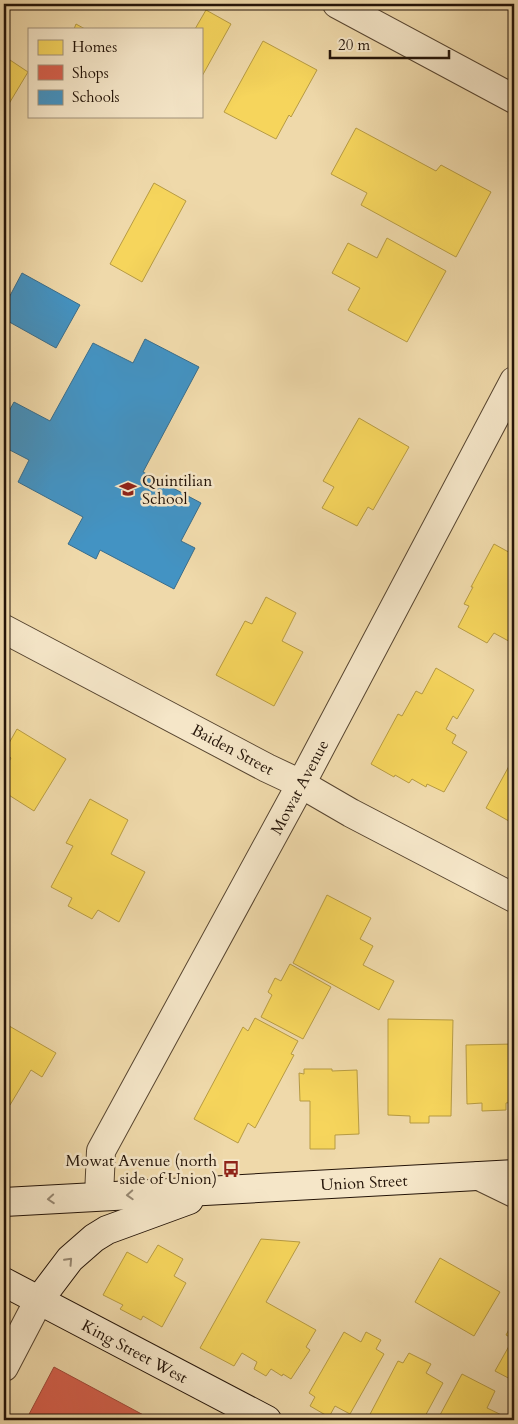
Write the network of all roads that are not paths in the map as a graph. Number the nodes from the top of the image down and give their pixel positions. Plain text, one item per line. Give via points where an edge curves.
1 (337, 4) edge
2 (514, 99) edge
3 (514, 380) edge
4 (4, 629) edge
5 (301, 784) junction
6 (514, 898) edge
7 (514, 1174) edge
8 (479, 1176) junction
9 (214, 1191) junction
10 (514, 1193) edge
11 (98, 1196) junction
12 (4, 1202) edge
13 (4, 1282) edge
14 (39, 1300) junction
15 (4, 1367) edge
16 (266, 1420) edge

1 - 2 street
3 - 5 street, Mowat Avenue
4 - 5 street, Baiden Street
5 - 6 street, Baiden Street
5 - 11 street, Mowat Avenue via 101,1151
7 - 8 street, Union Street
8 - 9 street, Union Street
8 - 10 street
9 -> 11 street, Union Street
14 -> 9 street, Union Street via 70,1258 100,1234
11 -> 12 street, Union Street
13 - 14 street, King Street West
14 - 15 street
14 - 16 street, King Street West

